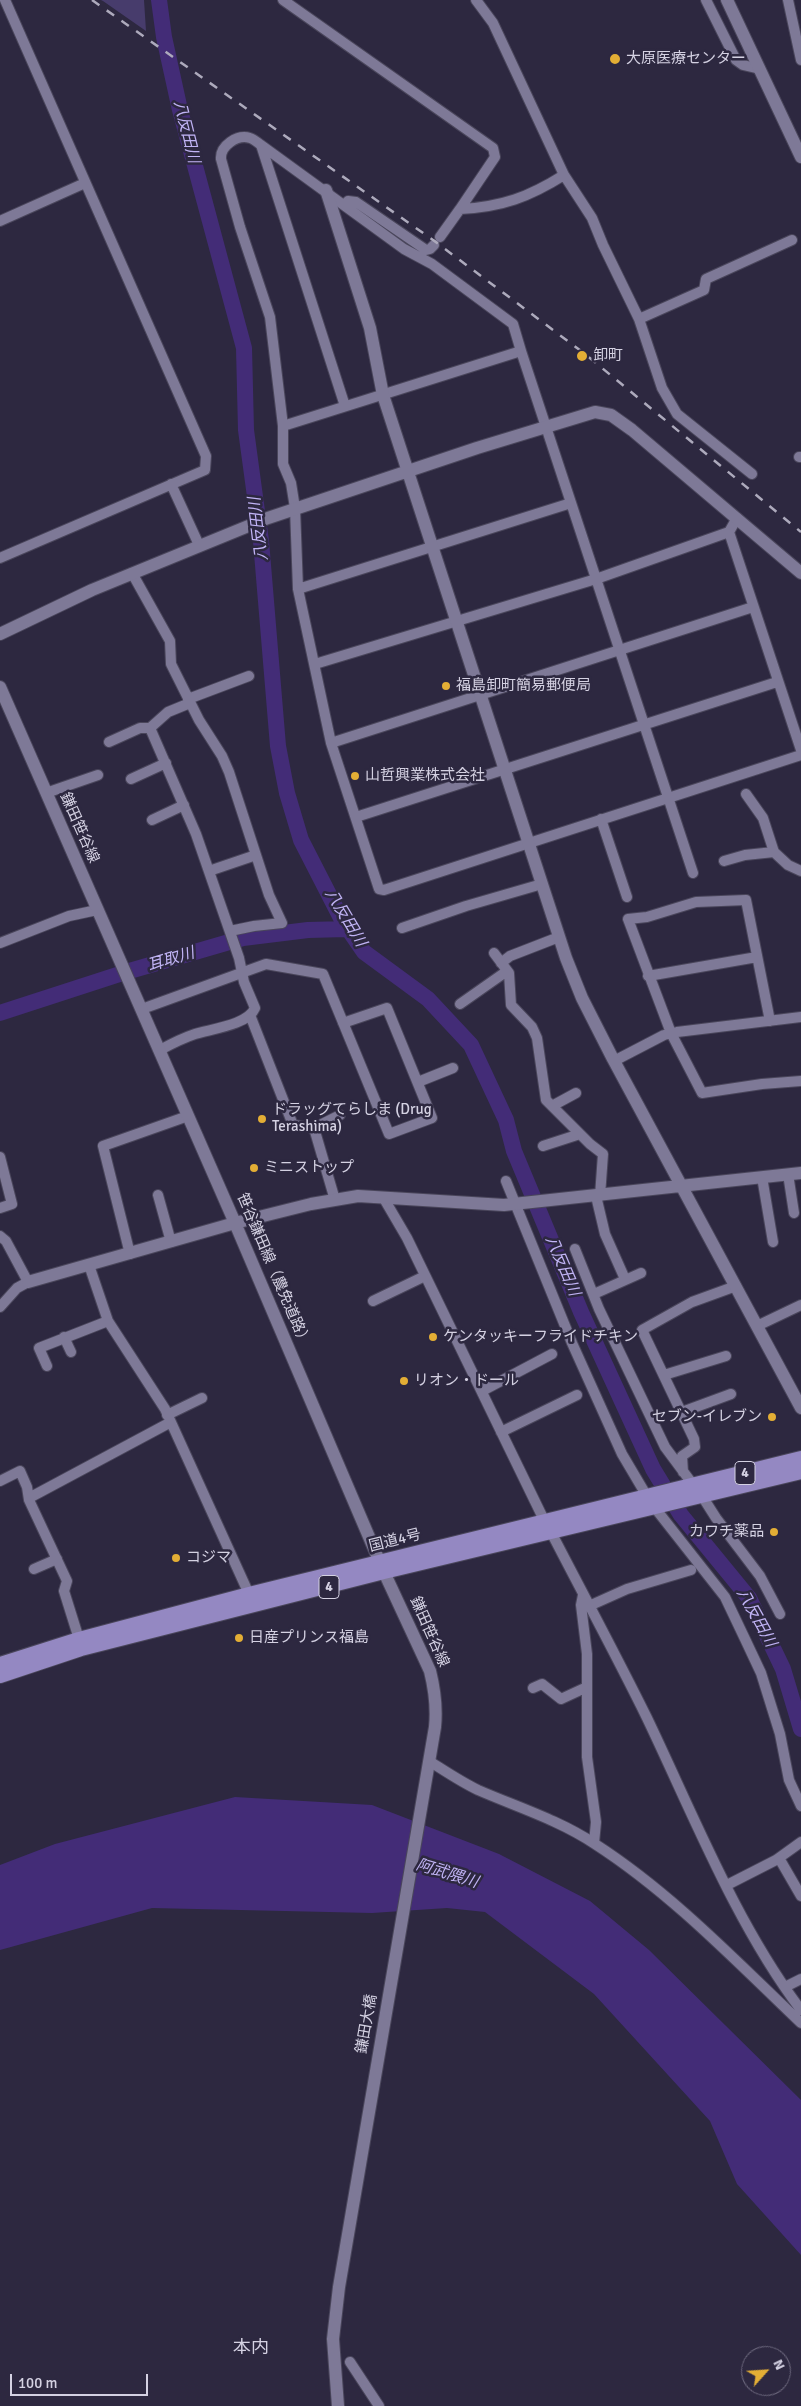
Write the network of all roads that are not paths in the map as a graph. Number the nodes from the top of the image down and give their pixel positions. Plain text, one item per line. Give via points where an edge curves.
1 (4, 0) edge
2 (284, 0) edge
3 (476, 0) edge
4 (706, 0) edge
5 (728, 0) edge
6 (788, 0) edge
7 (797, 10) edge
8 (801, 60) edge
9 (760, 70) junction
10 (261, 144) junction
11 (800, 148) edge
12 (564, 175) junction
13 (86, 183) junction
14 (326, 190) junction
15 (344, 205) junction
16 (460, 210) junction
17 (0, 221) edge
18 (792, 240) dead end
19 (639, 319) junction
20 (521, 351) junction
21 (383, 395) junction
22 (345, 406) junction
23 (283, 426) junction
24 (546, 426) junction
25 (408, 472) junction
26 (752, 474) dead end
27 (171, 484) junction
28 (571, 503) junction
29 (295, 508) junction
30 (737, 518) junction
31 (729, 532) junction
32 (199, 545) junction
33 (434, 548) junction
34 (0, 558) edge
35 (132, 573) junction
36 (801, 573) edge
37 (596, 579) junction
38 (298, 590) junction
39 (753, 607) junction
40 (458, 620) junction
41 (0, 634) edge
42 (619, 650) junction
43 (315, 664) junction
44 (249, 676) dead end
45 (778, 682) junction
46 (0, 687) edge
47 (481, 695) junction
48 (189, 701) junction
49 (644, 723) junction
50 (150, 728) junction
51 (109, 742) dead end
52 (331, 743) junction
53 (801, 750) edge
54 (801, 755) edge
55 (166, 763) junction
56 (505, 770) junction
57 (98, 775) dead end
58 (131, 779) dead end
59 (46, 793) junction
60 (746, 794) dead end
61 (668, 798) junction
62 (184, 805) junction
63 (356, 817) junction
64 (601, 819) junction
65 (152, 820) dead end
66 (528, 842) junction
67 (774, 852) junction
68 (256, 855) junction
69 (724, 861) dead end
70 (209, 871) junction
71 (801, 872) edge
72 (693, 873) dead end
73 (542, 884) junction
74 (627, 897) dead end
75 (97, 910) junction
76 (402, 928) dead end
77 (231, 933) junction
78 (559, 937) junction
79 (0, 944) edge
80 (494, 954) dead end
81 (757, 958) junction
82 (504, 967) junction
83 (242, 972) junction
84 (648, 976) junction
85 (130, 982) joint
86 (460, 1004) dead end
87 (142, 1009) junction
88 (250, 1015) junction
89 (801, 1017) edge
90 (770, 1020) junction
91 (343, 1023) junction
92 (671, 1033) junction
93 (160, 1050) junction
94 (614, 1061) junction
95 (453, 1068) dead end
96 (801, 1081) edge
97 (418, 1082) junction
98 (576, 1093) dead end
99 (552, 1106) junction
100 (340, 1115) dead end
101 (188, 1116) junction
102 (314, 1128) junction
103 (580, 1134) junction
104 (543, 1146) dead end
105 (0, 1158) edge
106 (795, 1174) edge
107 (762, 1177) junction
108 (506, 1181) dead end
109 (683, 1187) junction
110 (158, 1195) dead end
111 (598, 1196) junction
112 (383, 1197) junction
113 (336, 1200) junction
114 (516, 1204) junction
115 (0, 1208) edge
116 (794, 1212) dead end
117 (235, 1223) junction
118 (0, 1236) edge
119 (171, 1242) junction
120 (773, 1242) dead end
121 (575, 1249) dead end
122 (130, 1254) junction
123 (89, 1266) junction
124 (641, 1273) dead end
125 (425, 1276) junction
126 (625, 1279) junction
127 (28, 1282) junction
128 (736, 1286) junction
129 (594, 1294) junction
130 (373, 1301) dead end
131 (801, 1305) edge
132 (0, 1307) edge
133 (108, 1321) junction
134 (757, 1326) junction
135 (64, 1337) junction
136 (71, 1352) dead end
137 (552, 1354) dead end
138 (726, 1356) dead end
139 (47, 1366) dead end
140 (664, 1375) junction
141 (482, 1391) junction
142 (730, 1394) dead end
143 (577, 1395) dead end
144 (202, 1398) dead end
145 (801, 1408) edge
146 (682, 1412) junction
147 (169, 1418) junction
148 (501, 1432) junction
149 (801, 1458) edge
150 (683, 1472) junction
151 (801, 1472) edge
152 (0, 1481) edge
153 (695, 1491) junction
154 (29, 1498) junction
155 (654, 1502) junction
156 (548, 1527) junction
157 (57, 1559) junction
158 (382, 1567) junction
159 (34, 1569) dead end
160 (691, 1570) dead end
161 (249, 1594) junction
162 (583, 1594) junction
163 (589, 1606) junction
164 (780, 1614) dead end
165 (79, 1639) junction
166 (0, 1664) edge
167 (0, 1676) edge
168 (587, 1687) junction
169 (533, 1688) dead end
170 (428, 1763) junction
171 (801, 1806) edge
172 (801, 1842) edge
173 (594, 1843) junction
174 (778, 1858) junction
175 (728, 1886) junction
176 (801, 1896) edge
177 (801, 1979) edge
178 (786, 1987) junction
179 (801, 2010) edge
180 (801, 2023) edge
181 (350, 2362) dead end
182 (338, 2406) edge
183 (379, 2406) edge

1 - 13 street
2 - 16 street via 493,148 495,157
3 - 12 street via 493,23
4 - 9 street via 736,60
5 - 9 street
6 - 7 street
7 - 8 street
9 - 11 street
10 - 14 street
10 - 22 street
10 - 23 street via 249,138 238,138 224,147 220,160 270,317
12 - 16 street via 513,202
12 - 19 street via 592,218
13 - 17 street
13 - 27 street via 206,456 205,470
14 - 15 street
14 - 21 street via 370,328
15 - 16 street via 348,201 356,202 426,250 437,241
15 - 20 street via 513,324
18 - 19 street via 706,279 704,290
19 - 26 street via 662,388 677,414
20 - 21 street
20 - 24 street
21 - 22 street
21 - 25 street
22 - 23 street
23 - 29 street via 283,464 291,483
24 - 25 street
24 - 28 street
24 - 30 street via 595,412 610,415 665,456
25 - 29 street
25 - 33 street
27 - 32 street
27 - 34 street
28 - 33 street
28 - 37 street
29 - 32 street
29 - 38 street
30 - 31 street
30 - 36 street
31 - 37 street
31 - 39 street
32 - 35 street
33 - 38 street
33 - 40 street
35 - 41 street
35 - 48 street via 170,641 171,664
37 - 40 street
37 - 42 street
38 - 43 street
39 - 42 street
39 - 45 street
40 - 43 street
40 - 47 street
42 - 47 street
42 - 49 street
43 - 52 street
44 - 48 street
45 - 49 street
45 - 53 street
46 - 59 street, 鎌田笹谷線
47 - 52 street
47 - 56 street
48 - 50 street via 168,712
48 - 68 street via 229,772
49 - 56 street
49 - 61 street
50 - 51 street via 140,728
50 - 55 street
52 - 63 street
54 - 61 street
55 - 58 street
55 - 62 street
56 - 63 street
56 - 66 street
57 - 59 street
59 - 75 street, 鎌田笹谷線
60 - 67 street via 763,818
61 - 64 street
61 - 72 street
62 - 65 street
62 - 70 street
63 - 66 street via 379,890
64 - 66 street
64 - 74 street
66 - 73 street
67 - 69 street
67 - 71 street
68 - 70 street
68 - 77 street via 282,923
70 - 77 street
73 - 76 street
73 - 78 street
75 - 79 street via 70,916
75 - 85 street, 鎌田笹谷線
77 - 83 street
78 - 82 street via 510,956
78 - 94 street via 582,998
80 - 82 street
81 - 84 street
81 - 84 street via 746,900 696,902 647,918 628,919
81 - 90 street
82 - 86 street
82 - 99 street via 510,981 511,1005 532,1027 537,1038 546,1100
83 - 87 street
83 - 88 street via 255,1008
83 - 91 street via 275,964 323,974
84 - 92 street
85 - 87 street, 笹谷鎌田線（農免道路）
87 - 93 street, 笹谷鎌田線（農免道路）
88 - 93 street via 224,1027 178,1040
88 - 102 street via 293,1125
89 - 90 street
90 - 92 street
91 - 97 street via 387,1008
91 - 97 street via 389,1134 432,1118
92 - 94 street
92 - 96 street via 702,1094
93 - 101 street, 笹谷鎌田線（農免道路）
94 - 109 street
95 - 97 street
98 - 99 street
99 - 103 street
100 - 102 street
101 - 117 street, 笹谷鎌田線（農免道路）
101 - 122 street via 103,1146
102 - 113 street
103 - 104 street
103 - 111 street via 604,1154
105 - 115 street via 12,1204
106 - 107 street
106 - 116 street
107 - 109 street
107 - 120 street
108 - 114 street
109 - 111 street
109 - 128 street
110 - 119 street
111 - 114 street
111 - 126 street via 605,1234
112 - 113 street via 358,1196
112 - 114 street
112 - 125 street
113 - 117 street
114 - 155 street via 572,1343 622,1454
117 - 119 street
117 - 158 street, 笹谷鎌田線（農免道路）
118 - 127 street via 6,1241
119 - 122 street
121 - 129 street
122 - 123 street
123 - 127 street
123 - 133 street
124 - 126 street
125 - 130 street
125 - 141 street
126 - 129 street
127 - 132 street via 17,1288
128 - 134 street
128 - 140 street via 692,1302 642,1330
129 - 150 street via 665,1447
131 - 134 street
133 - 135 street
133 - 147 street
134 - 145 street
135 - 136 street
135 - 139 street via 40,1348
137 - 141 street
138 - 140 street
140 - 146 street
141 - 148 street
142 - 146 street
143 - 148 street
144 - 147 street
146 - 150 street via 695,1447 682,1456
147 - 154 street
147 - 161 street
148 - 156 street
149 - 153 highway, 国道4号 / 4
150 - 153 street
151 - 153 highway, 国道4号 / 4
152 - 154 street via 20,1471
153 - 155 highway, 国道4号 / 4
153 - 164 street via 760,1576
154 - 157 street
155 - 156 highway, 国道4号 / 4
155 - 171 street via 725,1597 761,1673 780,1734 789,1780
156 - 158 highway, 国道4号 / 4
156 - 162 street
157 - 159 street
157 - 165 street via 67,1581 64,1592
158 - 161 highway, 国道4号 / 4
158 - 167 highway, 国道4号 / 4 via 81,1649
158 - 170 street, 鎌田笹谷線 via 434,1685 436,1714
160 - 163 street via 627,1589
161 - 165 highway, 国道4号 / 4
162 - 163 street
162 - 168 street
163 - 175 street
165 - 166 highway, 国道4号 / 4
168 - 169 street via 561,1699 542,1684
168 - 173 street via 587,1758 596,1822
170 - 173 street via 476,1789 526,1808
170 - 182 street, 鎌田大橋 via 339,2287 333,2339
172 - 174 street
173 - 180 street via 639,1874
174 - 175 street
174 - 176 street
175 - 178 street
177 - 178 street
178 - 179 street
181 - 183 street

